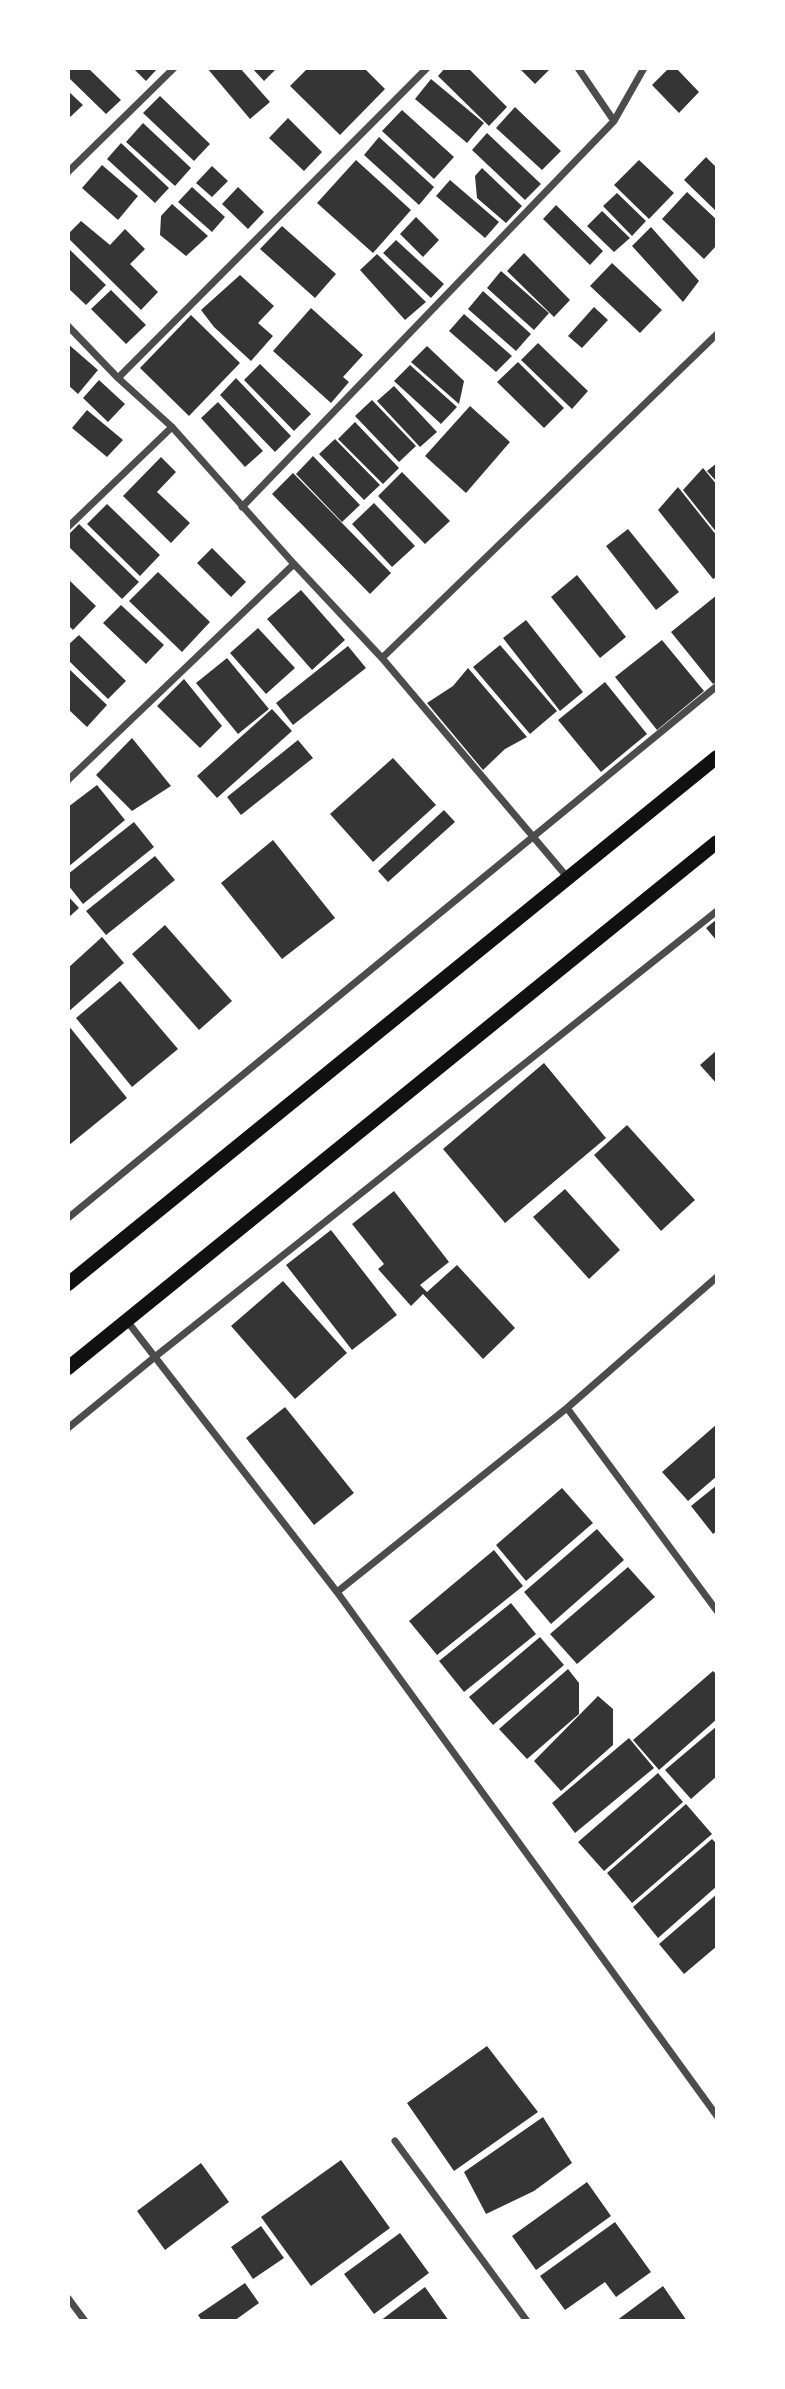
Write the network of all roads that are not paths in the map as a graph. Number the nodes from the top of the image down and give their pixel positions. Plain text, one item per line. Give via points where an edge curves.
1 (174, 68) edge
2 (427, 68) edge
3 (578, 68) edge
4 (644, 68) edge
5 (614, 121) junction
6 (68, 172) edge
7 (68, 326) edge
8 (717, 334) edge
9 (118, 378) junction
10 (172, 427) junction
11 (242, 507) junction
12 (68, 527) edge
13 (294, 564) junction
14 (382, 658) junction
15 (717, 686) edge
16 (717, 757) edge
17 (68, 780) edge
18 (533, 836) junction
19 (717, 842) edge
20 (568, 878) junction
21 (717, 912) edge
22 (68, 1217) edge
23 (717, 1277) edge
24 (68, 1284) edge
25 (127, 1321) junction
26 (156, 1356) junction
27 (68, 1368) edge
28 (567, 1408) junction
29 (68, 1428) edge
30 (337, 1592) junction
31 (717, 1611) edge
32 (717, 2116) edge
33 (395, 2141) dead end
34 (68, 2298) edge
35 (71, 2310) edge
36 (85, 2321) edge
37 (527, 2321) edge

1 - 6 street
2 - 9 street
3 - 5 street
4 - 5 street
5 - 11 street
7 - 9 street
8 - 14 street
9 - 10 street
10 - 11 street
10 - 12 street
11 - 13 street
13 - 14 street
13 - 17 street
14 - 18 street
15 - 18 street
16 - 20 main road
18 - 20 street
18 - 22 street
19 - 25 main road
20 - 24 main road
21 - 26 street
23 - 28 street
25 - 26 street
25 - 27 main road
26 - 29 street
26 - 30 street
28 - 30 street
28 - 31 street
30 - 32 street
33 - 37 street
34 - 35 street
35 - 36 street

